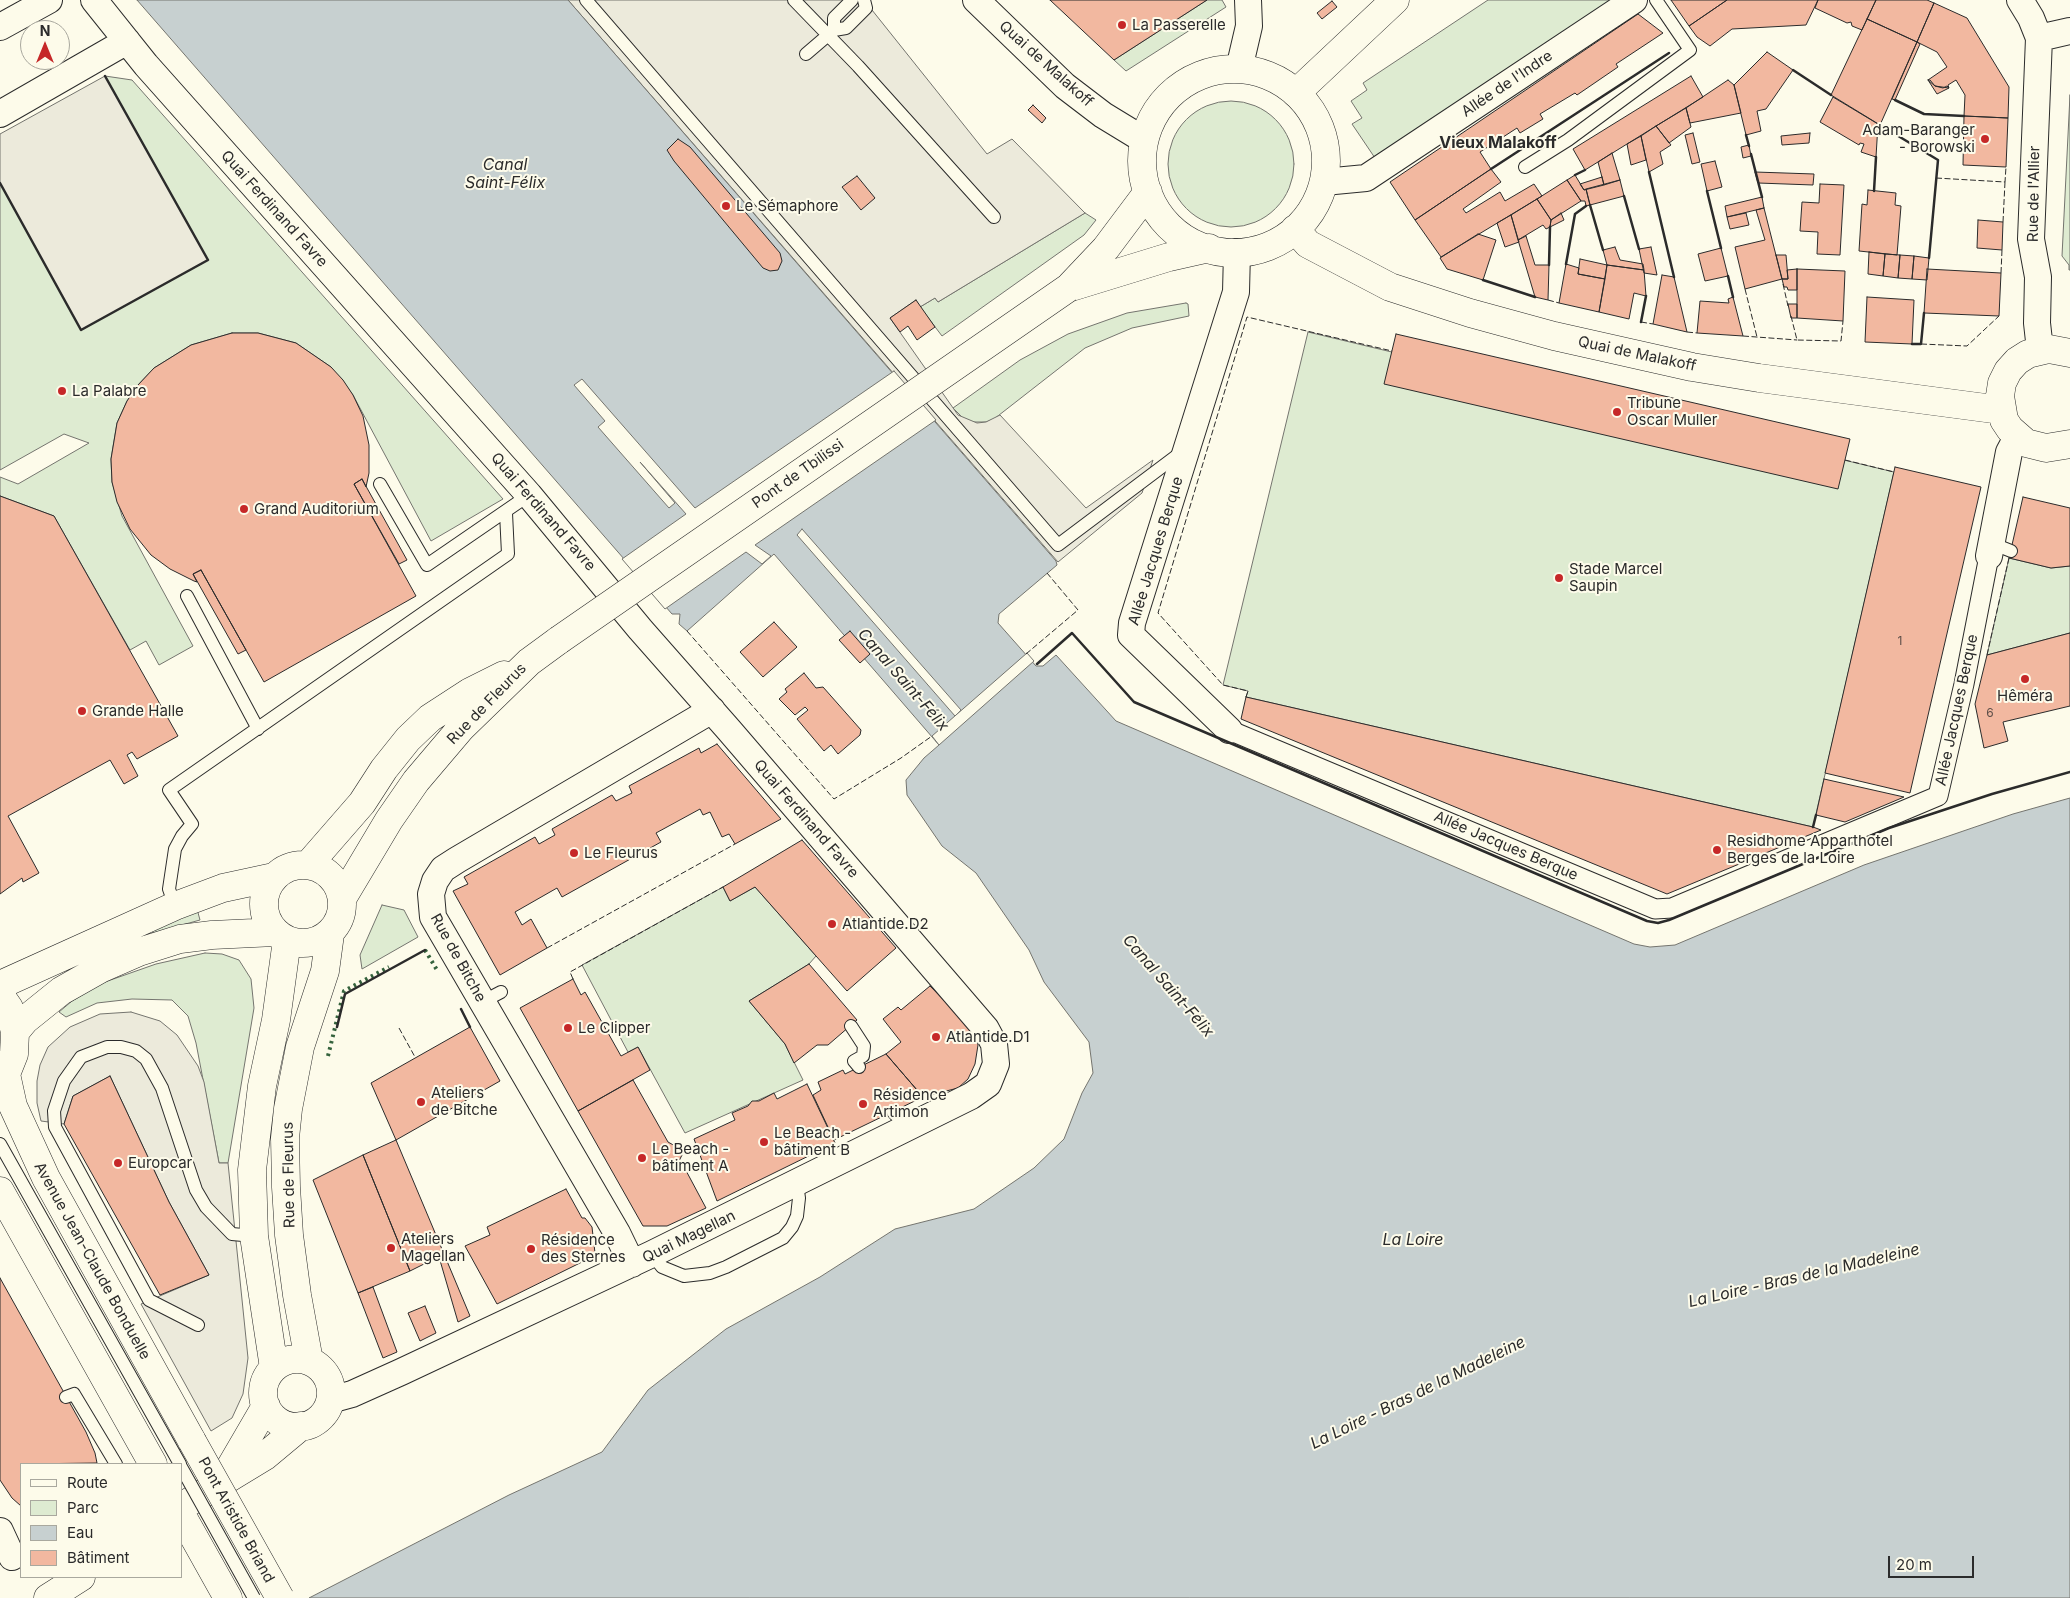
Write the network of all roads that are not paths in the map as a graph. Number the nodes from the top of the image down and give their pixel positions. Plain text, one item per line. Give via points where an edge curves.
1 (49, 0) edge
2 (94, 0) edge
3 (586, 0) edge
4 (794, 0) edge
5 (852, 0) edge
6 (864, 0) edge
7 (976, 0) edge
8 (1248, 0) edge
9 (1395, 0) edge
10 (1634, 0) edge
11 (1656, 0) edge
12 (2020, 0) edge
13 (0, 27) edge
14 (2070, 31) edge
15 (831, 34) junction
16 (2039, 38) junction
17 (127, 41) junction
18 (806, 54) dead end
19 (1239, 69) junction
20 (1296, 93) junction
21 (0, 114) edge
22 (1144, 140) junction
23 (1524, 167) dead end
24 (1324, 182) junction
25 (1148, 192) junction
26 (994, 216) dead end
27 (1295, 229) junction
28 (1209, 248) junction
29 (1237, 252) junction
30 (1068, 288) junction
31 (2040, 350) junction
32 (2070, 354) edge
33 (2001, 410) junction
34 (2017, 436) junction
35 (2070, 444) edge
36 (1189, 446) junction
37 (380, 484) dead end
38 (530, 495) junction
39 (506, 513) junction
40 (1997, 550) joint
41 (187, 596) dead end
42 (530, 662) junction
43 (712, 710) junction
44 (258, 729) junction
45 (1229, 730) joint
46 (308, 865) junction
47 (274, 878) junction
48 (343, 898) junction
49 (175, 906) junction
50 (330, 934) junction
51 (281, 936) junction
52 (0, 985) edge
53 (0, 995) edge
54 (851, 1026) dead end
55 (986, 1029) joint
56 (15, 1032) junction
57 (858, 1067) dead end
58 (3, 1078) edge
59 (0, 1144) edge
60 (797, 1184) junction
61 (0, 1191) edge
62 (290, 1235) junction
63 (254, 1236) junction
64 (642, 1259) junction
65 (198, 1325) dead end
66 (309, 1361) junction
67 (274, 1368) junction
68 (66, 1397) dead end
69 (330, 1400) junction
70 (266, 1406) junction
71 (301, 1426) junction
72 (172, 1458) edge
73 (115, 1463) edge
74 (182, 1471) edge
75 (182, 1475) edge
76 (222, 1480) junction
77 (182, 1506) edge
78 (182, 1516) edge
79 (0, 1531) edge
80 (11, 1557) edge
81 (79, 1578) edge
82 (48, 1598) edge
83 (228, 1598) edge
84 (254, 1598) edge
85 (280, 1598) edge

1 - 13 street
2 - 17 street, Quai Ferdinand Favre
3 - 36 lane via 1058,545
4 - 15 lane
5 - 15 lane via 834,18
6 - 15 lane via 866,8 846,28
7 - 22 street, Quai de Malakoff via 1065,86
8 - 19 street via 1249,26
9 - 20 main road
10 - 24 street, Allée de l'Indre via 1366,178
11 - 23 lane via 1690,50 1568,140
12 - 16 street
14 - 16 street
15 - 18 lane
15 - 26 lane
16 - 31 street, Rue de l'Allier via 2031,239 2038,277
17 - 21 street
17 - 38 street, Quai Ferdinand Favre
19 - 20 main road via 1262,73
19 - 22 main road via 1213,71 1174,91 1155,113
20 - 24 main road via 1307,105 1322,134 1326,149
22 - 25 main road via 1142,157
24 - 27 main road via 1313,208
25 - 28 main road via 1171,228 1195,244
25 - 30 main road, Pont de Tbilissi via 1106,248
27 - 29 main road via 1268,246
27 - 33 main road, Quai de Malakoff via 1308,244 1390,287 1554,336 1692,367
28 - 29 main road
28 - 30 main road, Pont de Tbilissi
29 - 36 street, Allée Jacques Berque via 1236,292
30 - 42 main road, Pont de Tbilissi, bridge
31 - 32 main road
31 - 33 main road via 2016,361 2008,371 2002,383
33 - 34 main road
34 - 35 main road via 2026,443 2046,448
34 - 40 street, Allée Jacques Berque via 2009,452
36 - 45 street, Allée Jacques Berque via 1132,623 1131,635
37 - 39 lane via 427,565
38 - 39 lane
38 - 43 street, Quai Ferdinand Favre via 640,629
39 - 44 lane via 508,554
40 - 45 street, Allée Jacques Berque via 1938,796 1672,908 1655,909
41 - 44 lane
42 - 46 main road, Rue de Fleurus via 470,692 430,718 408,739 362,802
42 - 48 main road, Rue de Fleurus via 461,728 416,781
43 - 55 street, Quai Ferdinand Favre
43 - 64 street, Rue de Bitche via 443,869 434,881 431,894 433,917 491,998 617,1233
44 - 49 lane via 169,790 192,824 175,849 168,889
46 - 47 main road via 284,869
46 - 48 main road via 331,875
47 - 49 main road via 222,888
47 - 51 main road via 266,890 264,905 266,920
48 - 50 main road via 343,911
49 - 52 main road
50 - 51 main road via 302,944
50 - 62 main road, Rue de Fleurus via 325,971 300,1047 288,1109 285,1138
51 - 56 main road via 212,935 180,939 139,952 61,990
51 - 63 main road, Rue de Fleurus via 276,1020 262,1086 252,1170
53 - 56 main road via 9,1008
54 - 57 lane via 864,1046 863,1056 854,1061
55 - 60 street, Quai Magellan via 994,1044 996,1064 988,1084 971,1096 900,1120
56 - 58 main road via 14,1054
58 - 72 main road, Avenue Jean-Claude Bonduelle
59 - 72 lane
60 - 64 street, Quai Magellan
60 - 64 lane via 798,1207 792,1227 783,1238 740,1260 710,1273 684,1276
61 - 72 main road
62 - 63 main road
62 - 66 main road, Rue de Fleurus
63 - 65 lane via 232,1234 206,1207 196,1190 162,1088 146,1059 136,1051 121,1047 107,1047 81,1057 64,1081 54,1111 55,1127 149,1300
63 - 67 main road, Rue de Fleurus
64 - 69 street, Quai Magellan via 401,1372
66 - 67 main road via 291,1360
66 - 69 main road via 325,1373
67 - 70 main road via 263,1390
68 - 73 lane via 74,1394
69 - 71 main road via 322,1415
70 - 71 main road via 280,1422
70 - 76 main road
71 - 76 main road via 265,1456
74 - 85 main road, Pont Aristide Briand, bridge
75 - 84 lane, bridge
76 - 77 main road
78 - 83 main road
79 - 80 street
81 - 82 main road

